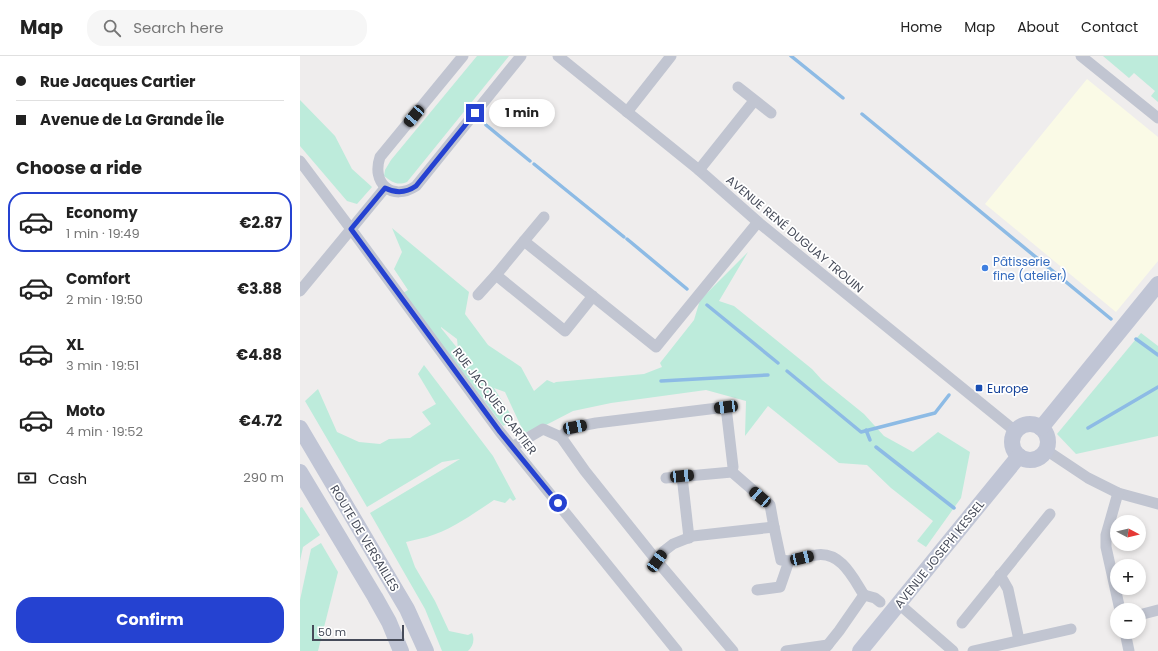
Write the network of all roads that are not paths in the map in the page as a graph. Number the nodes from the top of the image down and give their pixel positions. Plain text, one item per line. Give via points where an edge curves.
1 (463, 56) edge
2 (521, 56) edge
3 (558, 56) edge
4 (671, 56) edge
5 (1081, 56) edge
6 (738, 87) dead end
7 (754, 100) junction
8 (627, 112) junction
9 (771, 113) dead end
10 (1158, 118) edge
11 (300, 161) edge
12 (699, 170) junction
13 (385, 188) junction
14 (544, 217) dead end
15 (758, 222) junction
16 (351, 229) junction
17 (524, 241) junction
18 (496, 275) junction
19 (1158, 284) edge
20 (300, 291) edge
21 (478, 295) dead end
22 (593, 296) junction
23 (1041, 428) junction
24 (1015, 431) junction
25 (302, 434) edge
26 (561, 437) junction
27 (512, 447) junction
28 (1046, 450) junction
29 (1019, 456) junction
30 (300, 472) edge
31 (732, 472) junction
32 (682, 476) junction
33 (666, 478) dead end
34 (1118, 493) junction
35 (1158, 504) edge
36 (1050, 514) dead end
37 (774, 527) junction
38 (689, 538) junction
39 (657, 561) junction
40 (789, 562) junction
41 (1000, 575) junction
42 (757, 590) dead end
43 (864, 595) junction
44 (880, 602) dead end
45 (1118, 603) edge
46 (899, 604) junction
47 (1158, 610) edge
48 (1146, 613) edge
49 (962, 623) dead end
50 (1071, 629) dead end
51 (1126, 639) edge
52 (1019, 640) junction
53 (825, 648) edge
54 (401, 651) edge
55 (426, 651) edge
56 (677, 651) edge
57 (733, 651) edge
58 (786, 651) edge
59 (860, 651) edge
60 (953, 651) edge
61 (973, 651) edge
62 (1129, 651) edge

1 - 13 street via 380,157 378,171 381,184
2 - 13 street via 416,186 405,191 391,191
3 - 8 street, AVENUE RENÉ DUGUAY TROUIN
4 - 8 street
5 - 10 street
6 - 7 street
7 - 9 street
7 - 12 street
8 - 12 street, AVENUE RENÉ DUGUAY TROUIN
11 - 16 street, RUE JACQUES CARTIER
12 - 15 street, AVENUE RENÉ DUGUAY TROUIN
13 - 16 street
14 - 17 street
15 - 22 street via 656,347
15 - 24 street, AVENUE RENÉ DUGUAY TROUIN
16 - 20 street
16 - 27 street, RUE JACQUES CARTIER
17 - 18 street
17 - 22 street
18 - 21 street
18 - 22 street via 565,331
19 - 23 street
23 - 24 street via 1028,424
23 - 28 street via 1048,438
24 - 29 street via 1012,442
25 - 55 street, ROUTE DE VERSAILLES via 404,603
26 - 27 street via 543,429
26 - 31 street via 575,427 596,423 726,407
26 - 39 street
27 - 56 street, RUE JACQUES CARTIER
28 - 29 street via 1040,457 1031,460
28 - 34 street via 1088,478
29 - 46 street, AVENUE JOSEPH KESSEL
30 - 54 street, ROUTE DE VERSAILLES via 375,597
31 - 32 street
31 - 37 street via 770,505
32 - 33 street
32 - 38 street
34 - 35 street
34 - 45 street via 1106,535 1106,547
36 - 41 street
37 - 38 street
37 - 40 street via 781,560
38 - 39 street via 673,544
39 - 57 street
40 - 42 street via 780,587
40 - 43 street via 824,554 835,558 851,574
41 - 49 street
41 - 52 street via 1008,589
43 - 44 street
43 - 53 street
46 - 59 street, AVENUE JOSEPH KESSEL
46 - 60 street
47 - 48 street
50 - 52 street
51 - 62 street
52 - 61 street
53 - 58 street

